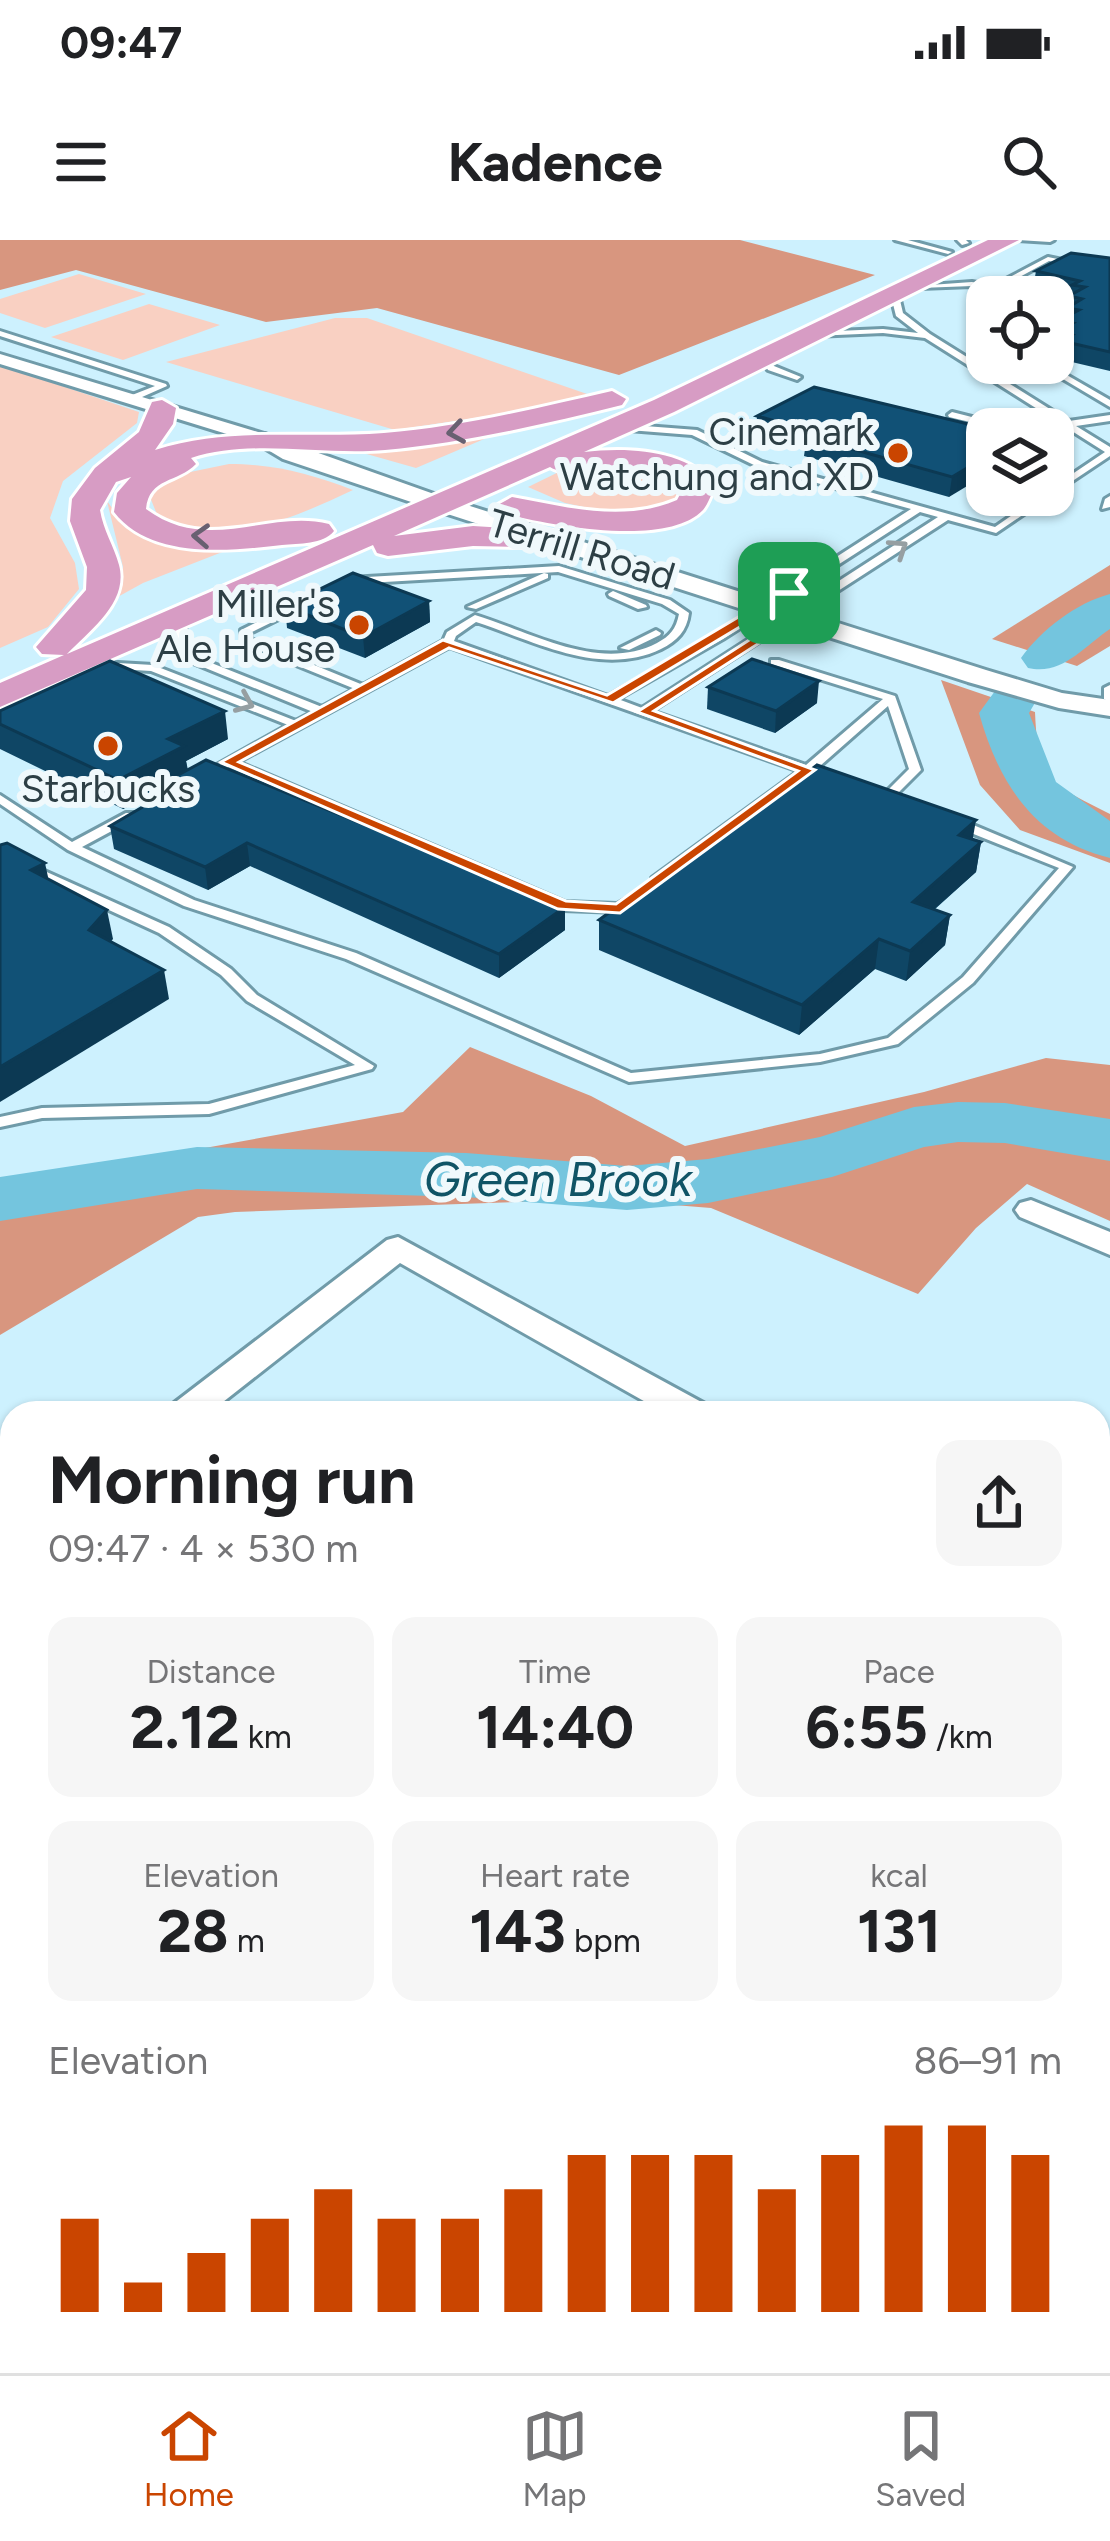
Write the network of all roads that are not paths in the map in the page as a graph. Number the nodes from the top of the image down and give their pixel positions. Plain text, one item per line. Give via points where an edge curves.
1 (899, 240) edge
2 (1007, 240) edge
3 (1022, 240) edge
4 (1049, 240) edge
5 (961, 248) edge
6 (1110, 272) edge
7 (975, 276) edge
8 (1016, 276) edge
9 (966, 288) edge
10 (908, 291) junction
11 (0, 333) edge
12 (812, 334) junction
13 (927, 336) junction
14 (765, 357) junction
15 (0, 359) edge
16 (797, 377) dead end
17 (1074, 383) edge
18 (130, 399) junction
19 (1110, 404) edge
20 (163, 408) junction
21 (1042, 408) edge
22 (612, 413) junction
23 (952, 415) edge
24 (966, 418) edge
25 (1110, 418) edge
26 (1074, 420) edge
27 (1074, 428) edge
28 (265, 440) junction
29 (1110, 451) edge
30 (314, 462) junction
31 (106, 476) junction
32 (1074, 476) edge
33 (437, 492) junction
34 (507, 492) junction
35 (918, 509) junction
36 (1016, 516) edge
37 (946, 517) junction
38 (318, 531) junction
39 (556, 541) junction
40 (473, 574) junction
41 (314, 578) junction
42 (586, 580) junction
43 (344, 581) edge
44 (604, 585) junction
45 (800, 604) junction
46 (642, 607) dead end
47 (765, 607) junction
48 (474, 612) junction
49 (182, 617) junction
50 (656, 633) dead end
51 (448, 643) junction
52 (582, 650) junction
53 (52, 660) junction
54 (775, 662) edge
55 (0, 670) edge
56 (364, 688) junction
57 (1110, 688) edge
58 (0, 696) edge
59 (892, 698) junction
60 (608, 700) junction
61 (1110, 704) edge
62 (322, 711) junction
63 (643, 712) junction
64 (297, 724) junction
65 (228, 762) junction
66 (808, 770) junction
67 (828, 777) edge
68 (189, 783) edge
69 (868, 790) edge
70 (887, 797) junction
71 (0, 799) edge
72 (906, 804) edge
73 (150, 805) edge
74 (944, 817) edge
75 (72, 847) junction
76 (0, 855) edge
77 (0, 1122) edge
78 (1031, 1210) dead end
79 (1110, 1244) edge
80 (200, 1401) edge
81 (672, 1401) edge

1 - 5 lane
2 - 5 highway
3 - 4 lane
5 - 7 lane
5 - 10 highway
5 - 22 highway
6 - 8 lane via 1048,259
9 - 10 lane
10 - 12 highway
10 - 13 lane via 899,314
11 - 18 lane via 163,386
12 - 13 lane
12 - 14 highway
13 - 21 lane
14 - 16 lane via 771,368
14 - 22 highway
15 - 18 street, Terrill Road
17 - 19 lane
18 - 20 street, Terrill Road
20 - 28 street, Terrill Road
20 - 31 highway via 152,440
22 -> 28 highway via 383,442
22 - 33 highway
22 - 34 highway
22 - 35 lane via 694,432 759,464
23 - 24 lane
25 - 26 lane
27 - 29 lane
28 - 30 street, Terrill Road
28 - 31 highway via 182,449
28 - 33 street, Terrill Road
29 - 32 lane
30 - 33 street, Terrill Road
38 -> 30 highway via 175,535 140,522 128,502 150,476 180,464
31 - 53 highway via 85,511 106,577 102,593
33 - 34 highway
33 - 38 highway
33 - 39 street, Terrill Road
33 - 41 highway
34 - 34 highway via 617,458 680,470 700,485 690,506 638,523 599,522
34 - 45 street, Terrill Road
35 - 37 lane
35 - 45 lane
36 - 37 lane via 996,530
45 -> 37 lane
38 - 53 highway
39 - 41 highway via 432,538
39 - 47 street, Terrill Road
40 - 42 lane via 559,569
40 - 43 lane
40 - 48 lane
41 - 49 highway
41 - 56 lane via 245,632 246,641
42 - 44 lane
42 - 48 lane via 535,576
44 - 46 lane
44 - 52 lane via 674,605 684,613 683,626 647,652 616,658
45 - 47 street, Terrill Road
45 - 61 street, Terrill Road
45 - 63 lane
47 - 60 lane
48 - 51 lane
48 - 52 lane
49 - 53 highway
49 - 62 lane via 180,647 190,658
50 - 52 lane via 622,649
51 - 56 lane
51 - 60 lane
53 - 55 highway
53 - 58 highway
53 -> 64 lane via 154,668
54 - 59 lane
56 - 62 lane
57 - 61 lane
59 - 66 lane
59 - 70 lane via 915,770
60 - 63 lane
62 - 64 lane
63 - 66 lane
64 - 65 lane
65 - 66 lane via 563,906 620,908
65 - 68 lane
66 - 67 lane
69 - 70 lane
70 - 72 lane
71 - 75 lane
73 - 75 lane
74 - 75 lane via 1067,867 968,980 893,1041 820,1058 628,1078 352,956 189,903
76 - 77 lane via 164,930 252,998 368,1066 209,1109
78 - 79 street
80 - 81 street via 398,1248

